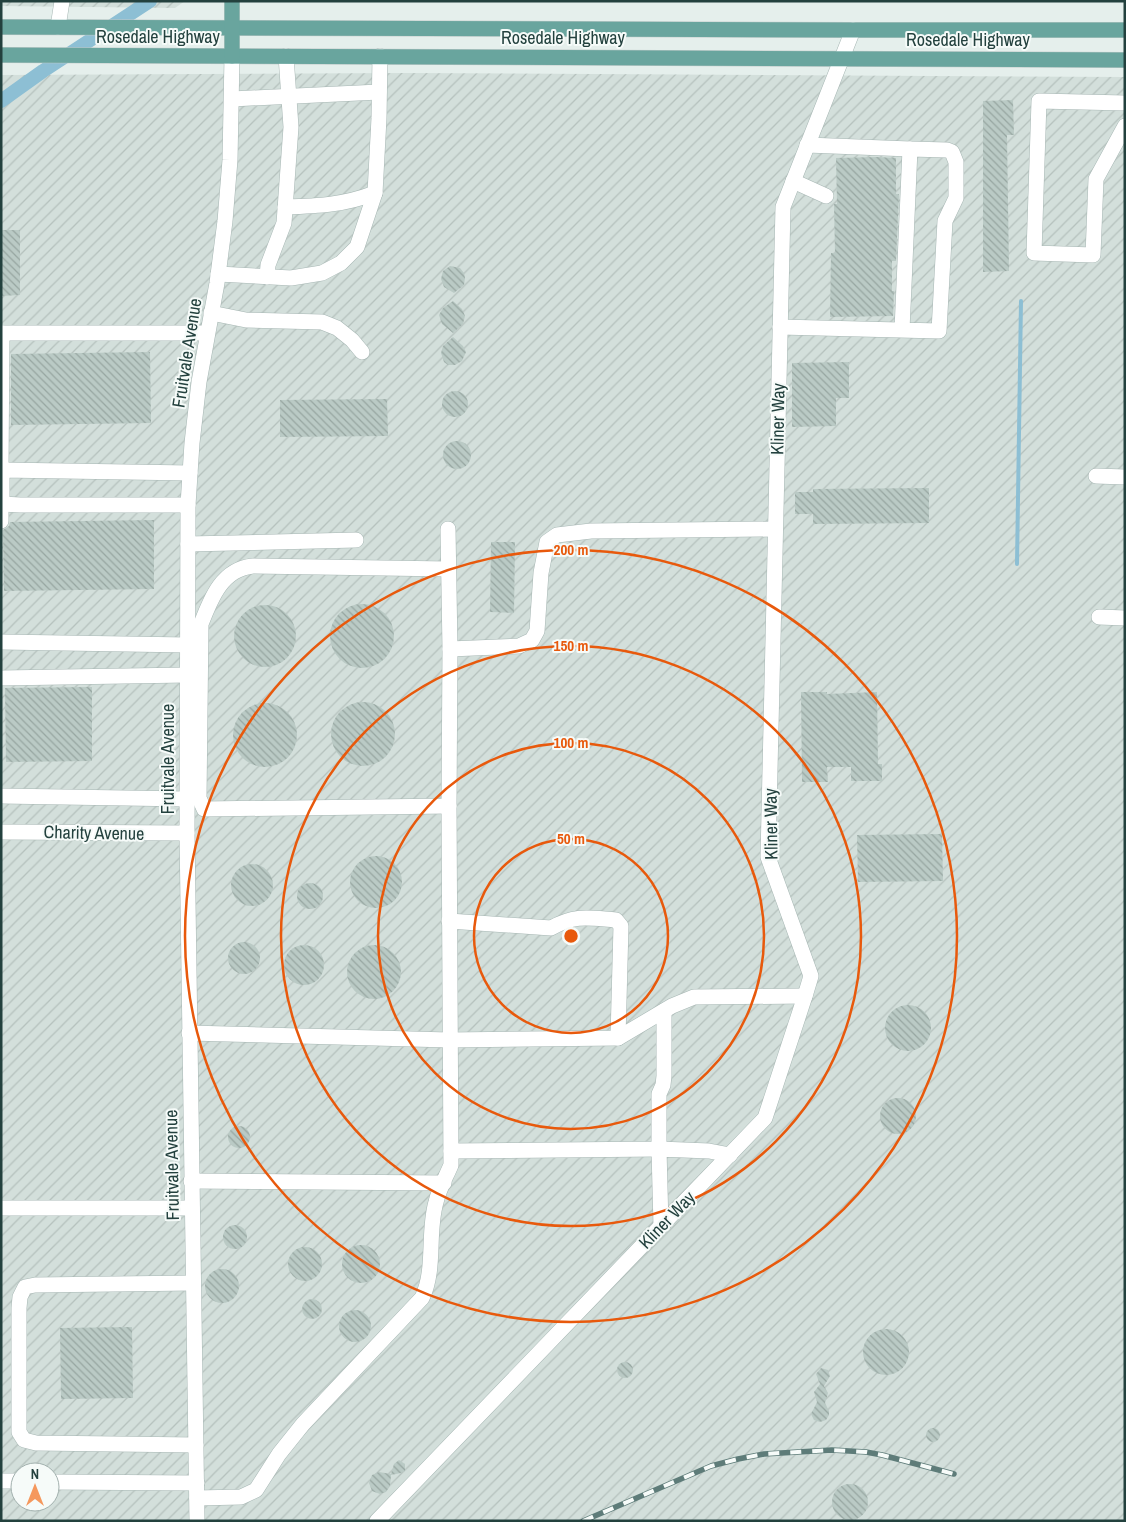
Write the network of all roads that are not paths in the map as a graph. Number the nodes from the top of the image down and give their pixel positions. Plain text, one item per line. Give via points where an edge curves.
1 (62, 1) edge
2 (232, 1) edge
3 (1, 27) edge
4 (58, 27) junction
5 (232, 27) junction
6 (853, 30) junction
7 (1125, 30) edge
8 (1, 55) edge
9 (232, 56) junction
10 (286, 56) junction
11 (380, 56) junction
12 (841, 58) junction
13 (1125, 60) edge
14 (380, 92) junction
15 (289, 97) junction
16 (232, 100) junction
17 (1125, 103) edge
18 (1125, 126) edge
19 (807, 145) junction
20 (910, 149) junction
21 (793, 181) junction
22 (375, 193) junction
23 (826, 196) dead end
24 (285, 207) junction
25 (218, 274) junction
26 (268, 276) junction
27 (211, 313) junction
28 (780, 327) junction
29 (902, 330) junction
30 (1, 333) edge
31 (207, 333) junction
32 (362, 352) dead end
33 (2, 470) edge
34 (190, 473) junction
35 (1096, 476) dead end
36 (1125, 477) edge
37 (1, 504) edge
38 (188, 505) junction
39 (1, 521) edge
40 (448, 529) dead end
41 (776, 529) junction
42 (356, 540) dead end
43 (188, 544) junction
44 (448, 569) junction
45 (1099, 617) dead end
46 (1125, 618) edge
47 (1, 642) edge
48 (188, 644) junction
49 (450, 649) junction
50 (187, 675) junction
51 (1, 678) edge
52 (1, 796) edge
53 (187, 799) junction
54 (449, 806) junction
55 (1, 832) edge
56 (186, 833) junction
57 (449, 921) junction
58 (805, 996) junction
59 (664, 1011) junction
60 (189, 1033) junction
61 (618, 1038) junction
62 (449, 1040) junction
63 (659, 1149) junction
64 (450, 1151) junction
65 (730, 1155) junction
66 (192, 1181) junction
67 (444, 1183) junction
68 (1, 1208) edge
69 (192, 1208) junction
70 (661, 1226) junction
71 (193, 1284) junction
72 (196, 1445) junction
73 (60, 1483) edge
74 (197, 1491) junction
75 (197, 1521) edge
76 (377, 1521) edge

1 - 4 street
2 - 5 main road, Fruitvale Avenue
3 - 4 main road, Rosedale Highway
4 - 5 main road, Rosedale Highway
5 - 6 main road, Rosedale Highway
5 - 9 main road, Fruitvale Avenue
6 - 7 main road, Rosedale Highway
6 - 12 street, Kliner Way
8 - 9 main road, Rosedale Highway
9 - 10 main road, Rosedale Highway
9 - 16 street, Fruitvale Avenue
10 - 11 main road, Rosedale Highway
10 - 15 street
11 - 12 main road, Rosedale Highway
11 - 14 street
12 - 13 main road, Rosedale Highway
12 - 19 street, Kliner Way
14 - 15 street
14 - 22 street
15 - 16 street
15 - 24 street via 291,127
16 - 25 street, Fruitvale Avenue via 230,160
17 - 18 street via 1039,101 1034,253 1093,255 1096,179
19 - 20 street
19 - 21 street, Kliner Way
20 - 29 street
20 - 29 street via 952,152 956,162 956,198 944,221 938,331
21 - 23 street
21 - 28 street, Kliner Way via 783,207
22 - 24 street via 326,206
22 - 26 street via 357,246 341,263 322,273 291,278
24 - 26 street via 284,223 268,265
25 - 26 street
25 - 27 street, Fruitvale Avenue
27 - 31 street, Fruitvale Avenue
27 - 32 street via 246,320 322,322 337,328
28 - 29 street
28 - 41 street, Kliner Way
30 - 31 street
30 - 33 street
31 - 34 street, Fruitvale Avenue
33 - 34 street
33 - 37 street
34 - 38 street, Fruitvale Avenue
35 - 36 street
37 - 38 street
37 - 39 street
38 - 43 street, Fruitvale Avenue
40 - 44 street
41 - 49 street via 591,531 558,535 547,542 541,573 537,631 532,640 519,646
41 - 58 street, Kliner Way via 768,857 812,976
42 - 43 street
43 - 48 street, Fruitvale Avenue
44 - 49 street
44 - 54 street via 253,566 233,572 220,585 201,624 199,798 204,809
45 - 46 street
47 - 48 street
48 - 50 street, Fruitvale Avenue
49 - 54 street
50 - 51 street
50 - 53 street, Fruitvale Avenue
52 - 53 street
53 - 56 street, Fruitvale Avenue
54 - 57 street
55 - 56 street, Charity Avenue
56 - 60 street, Fruitvale Avenue
57 - 61 street via 551,928 578,917 616,920 621,926
57 - 62 street
58 - 59 street via 694,997
58 - 65 street, Kliner Way via 765,1118
59 - 61 street
59 - 63 street via 664,1085 659,1094
60 - 62 street
60 - 66 street, Fruitvale Avenue
61 - 62 street
62 - 64 street
63 - 64 street
63 - 65 street
63 - 70 street
64 - 67 street via 451,1165
65 - 70 street, Kliner Way
66 - 67 street
66 - 69 street, Fruitvale Avenue
67 - 74 street via 436,1202 428,1286 422,1298 304,1424 279,1454 256,1490 241,1497
68 - 69 street
69 - 71 street, Fruitvale Avenue
70 - 76 street, Kliner Way
71 - 72 street, Fruitvale Avenue
71 - 72 street via 25,1287 19,1308 19,1432 24,1440 36,1443
72 - 74 street, Fruitvale Avenue
73 - 74 street
74 - 75 street, Fruitvale Avenue

